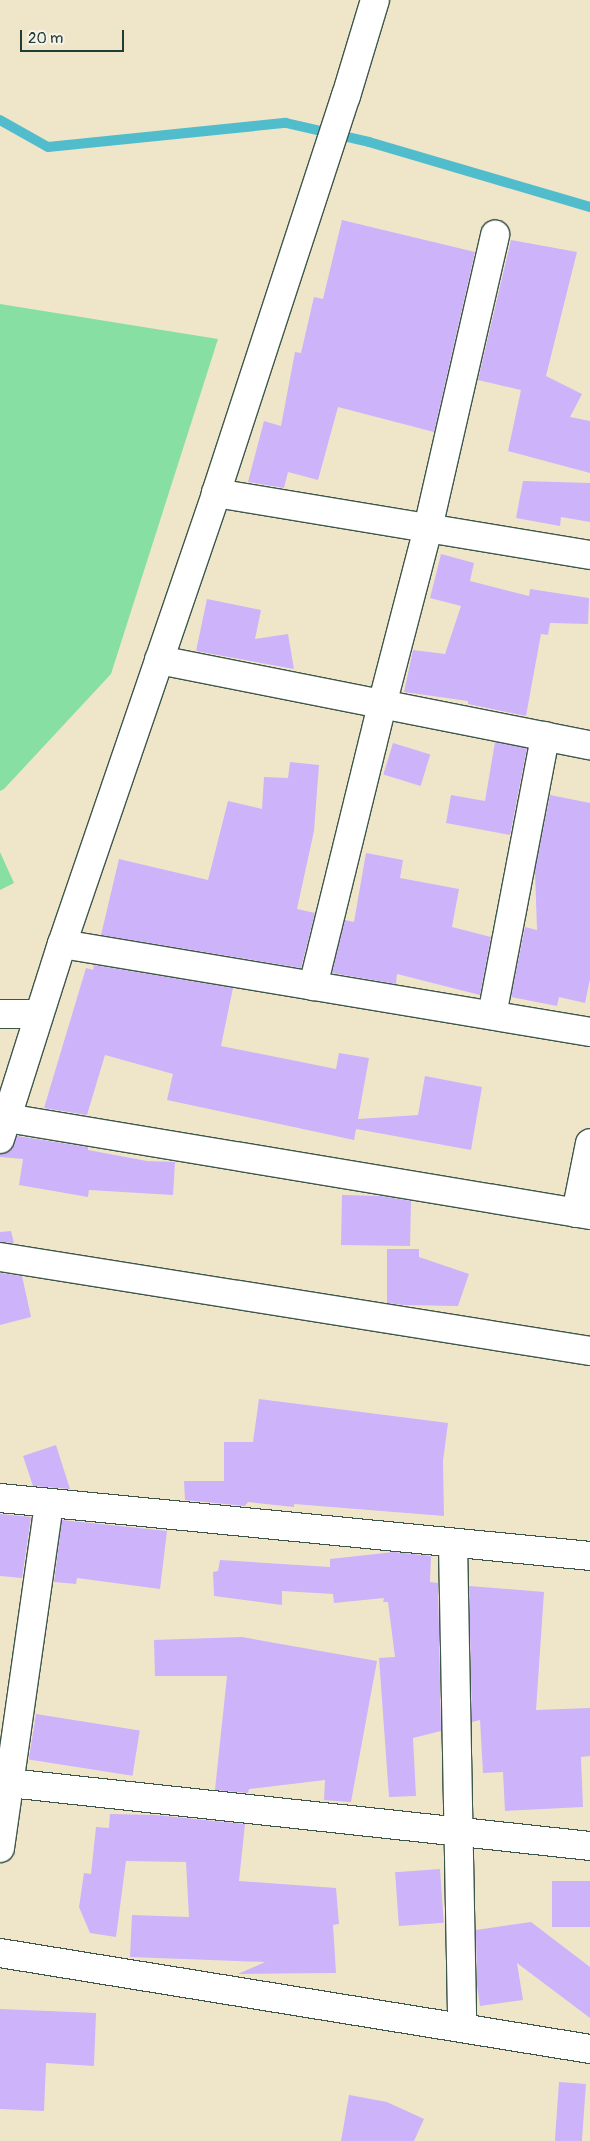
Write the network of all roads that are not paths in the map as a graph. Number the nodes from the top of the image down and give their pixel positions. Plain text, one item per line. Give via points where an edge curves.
1 (375, 0) edge
2 (495, 235) dead end
3 (216, 493) junction
4 (428, 528) junction
5 (590, 555) edge
6 (159, 660) junction
7 (382, 704) junction
8 (544, 736) junction
9 (590, 745) edge
10 (62, 944) junction
11 (313, 986) junction
12 (0, 1014) edge
13 (39, 1014) junction
14 (492, 1015) junction
15 (590, 1032) edge
16 (4, 1128) edge
17 (590, 1143) edge
18 (583, 1214) edge
19 (0, 1257) edge
20 (590, 1351) edge
21 (0, 1498) edge
22 (49, 1503) junction
23 (453, 1544) junction
24 (590, 1556) edge
25 (5, 1782) edge
26 (457, 1833) junction
27 (590, 1846) edge
28 (0, 1848) edge
29 (0, 1953) edge
30 (462, 2028) junction
31 (590, 2049) edge

1 - 3 street
2 - 4 street
3 - 4 street
3 - 6 street
4 - 5 street
4 - 7 street
6 - 7 street
6 - 10 street
7 - 8 street
7 - 11 street
8 - 9 street
8 - 14 street
10 - 11 street
10 - 13 street
11 - 14 street
12 - 13 street
13 - 16 street
14 - 15 street
16 - 18 street
17 - 18 street
19 - 20 street
21 - 22 street
22 - 23 street
22 - 25 street
23 - 24 street
23 - 26 street
25 - 26 street
25 - 28 street
26 - 27 street
26 - 30 street
29 - 30 street
30 - 31 street

